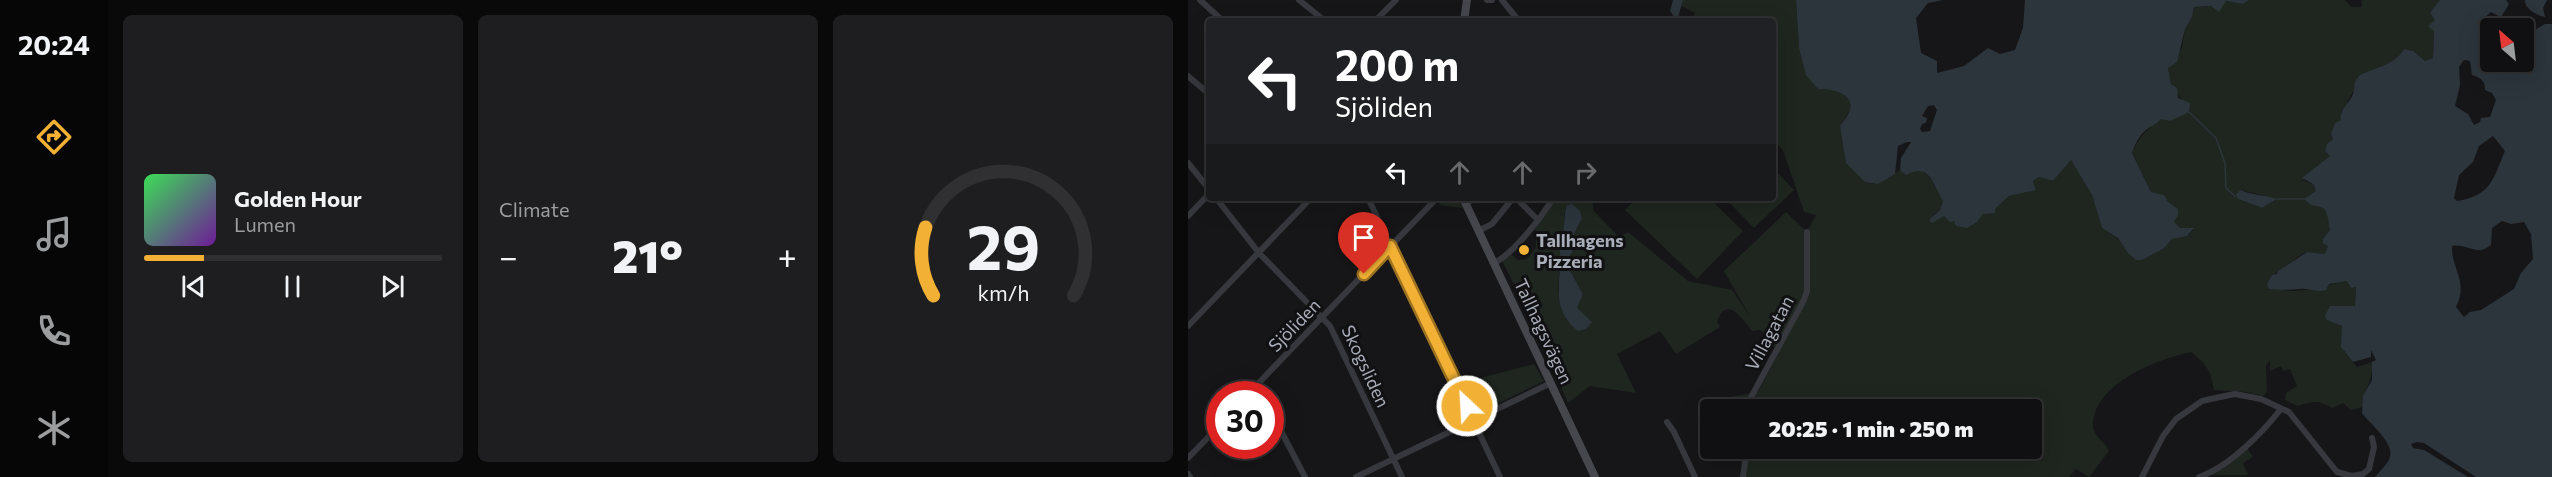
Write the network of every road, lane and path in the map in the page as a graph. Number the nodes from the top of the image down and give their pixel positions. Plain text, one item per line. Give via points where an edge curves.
1 (1200, 0) edge
2 (1299, 0) edge
3 (1396, 0) edge
4 (1467, 0) edge
5 (1487, 0) edge
6 (1492, 0) edge
7 (1502, 0) edge
8 (1221, 18) edge
9 (1321, 18) edge
10 (1378, 18) edge
11 (1464, 18) edge
12 (1517, 18) edge
13 (1188, 76) edge
14 (1206, 91) edge
15 (1188, 163) edge
16 (1206, 187) edge
17 (1206, 195) edge
18 (1218, 201) edge
19 (1308, 201) edge
20 (1369, 201) edge
21 (1434, 201) edge
22 (1464, 201) edge
23 (1511, 201) edge
24 (1517, 201) edge
25 (1551, 201) edge
26 (1188, 216) edge
27 (1538, 220) junction
28 (1478, 231) junction
29 (1807, 232) dead end
30 (1390, 246) junction
31 (1259, 253) junction
32 (1494, 262) junction
33 (1323, 317) junction
34 (1188, 326) edge
35 (1260, 381) edge
36 (1551, 383) junction
37 (1750, 399) edge
38 (2281, 409) junction
39 (1474, 420) junction
40 (1667, 422) dead end
41 (1284, 437) edge
42 (2372, 438) dead end
43 (1206, 439) edge
44 (1188, 458) edge
45 (1745, 459) edge
46 (1393, 460) junction
47 (1305, 477) edge
48 (1356, 477) edge
49 (1402, 477) edge
50 (1500, 477) edge
51 (1595, 477) edge
52 (1695, 477) edge
53 (1743, 477) edge
54 (2142, 477) edge
55 (2199, 477) edge

1 - 8 street
2 - 9 street
3 - 10 street
4 - 11 main road
5 - 6 street
7 - 12 street
13 - 14 street
15 - 16 street
17 - 26 street
18 - 31 street, Skogsliden
19 - 31 street
20 - 30 street
21 - 30 street, Sjöliden
22 - 28 main road, Tallhagsvägen
23 - 28 street via 1492,224
24 - 27 street
25 - 27 street
27 - 32 street via 1509,253
28 - 32 main road, Tallhagsvägen
29 - 37 street, Villagatan via 1804,300
30 - 33 street, Sjöliden
30 - 39 street
31 - 33 street, Skogsliden
31 - 34 street
32 - 36 main road, Tallhagsvägen
33 - 35 street, Sjöliden
33 - 46 street, Skogsliden
36 - 39 street
36 - 51 main road, Tallhagsvägen
38 - 42 street via 2289,412 2337,472 2352,476 2369,469
38 - 54 street via 2261,399 2235,394 2202,401 2168,428
38 - 55 street via 2223,465
39 - 46 street
39 - 50 street
40 - 52 street
41 - 47 street
43 - 44 street
45 - 53 street
46 - 48 street
46 - 49 street, Skogsliden

